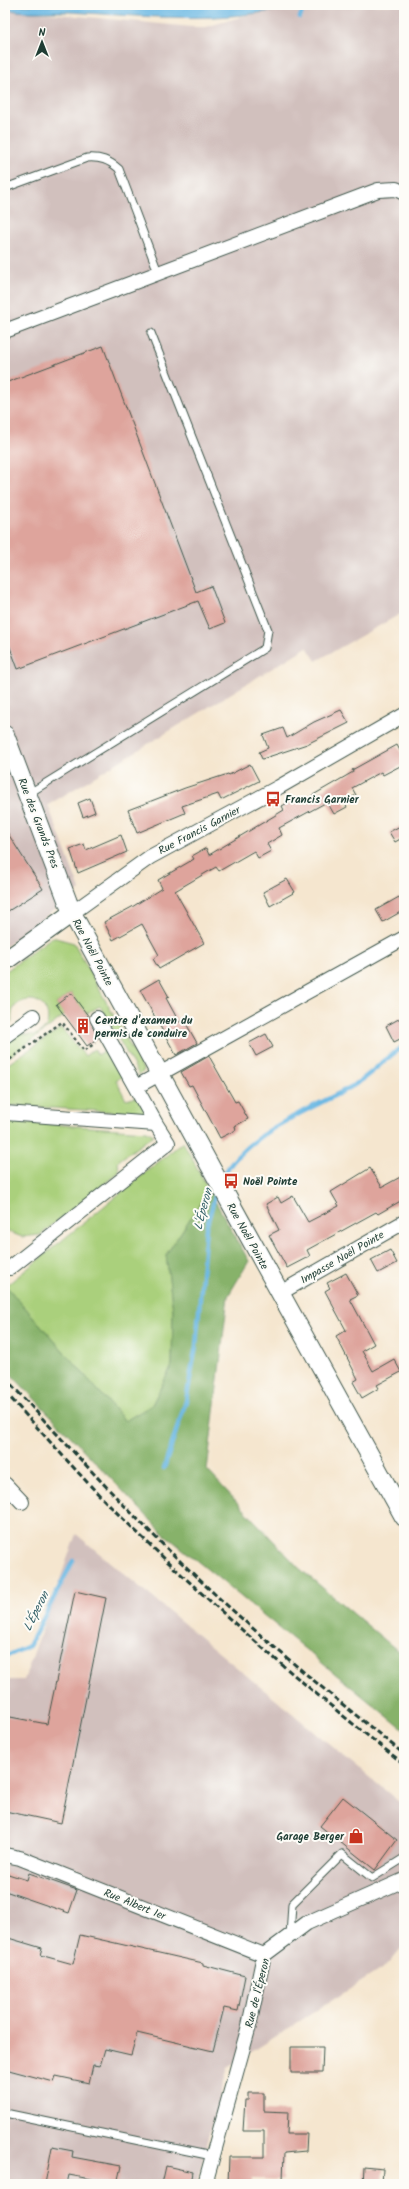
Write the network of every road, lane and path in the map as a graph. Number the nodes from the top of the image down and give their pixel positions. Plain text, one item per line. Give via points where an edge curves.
1 (5, 188) edge
2 (404, 193) edge
3 (158, 272) junction
4 (5, 331) edge
5 (151, 333) dead end
6 (404, 715) edge
7 (5, 735) edge
8 (28, 794) junction
9 (72, 913) junction
10 (404, 938) edge
11 (5, 961) edge
12 (33, 1016) dead end
13 (97, 1018) dead end
14 (106, 1034) junction
15 (5, 1036) edge
16 (5, 1063) edge
17 (160, 1075) junction
18 (136, 1088) junction
19 (5, 1113) edge
20 (156, 1124) junction
21 (404, 1222) edge
22 (10, 1268) dead end
23 (280, 1293) junction
24 (5, 1484) edge
25 (22, 1502) dead end
26 (404, 1517) edge
27 (5, 1855) edge
28 (404, 1858) edge
29 (404, 1880) edge
30 (290, 1936) junction
31 (264, 1955) junction
32 (5, 2112) edge
33 (212, 2156) junction
34 (205, 2184) edge

1 - 3 lane via 87,158 98,157 112,163 119,169
2 - 3 street via 396,189 378,190
3 - 4 street
5 - 8 lane via 268,630 265,648
6 - 9 street, Rue Francis Garnier via 150,857
7 - 8 street, Rue des Grands Pres
8 - 9 street, Rue des Grands Pres
9 - 11 street, Rue Francis Garnier
9 - 17 street, Rue Noël Pointe
10 - 17 street
12 - 15 street
13 - 14 street
14 - 16 path via 84,1051 62,1022
14 - 18 street
17 - 18 street
17 - 23 street, Rue Noël Pointe
18 - 20 street
19 - 20 street
20 - 22 street via 168,1143
21 - 23 street, Impasse Noël Pointe
23 - 26 street, Rue Noël Pointe
24 - 25 street
27 - 31 street, Rue Albert 1er via 20,1858
28 - 30 lane via 372,1878 342,1854 292,1904
29 - 30 street, Rue de l'Éperon via 307,1923
30 - 31 street, Rue de l'Éperon
31 - 33 street, Rue de l'Éperon via 249,2026
32 - 33 lane
33 - 34 street, Rue de l'Éperon

